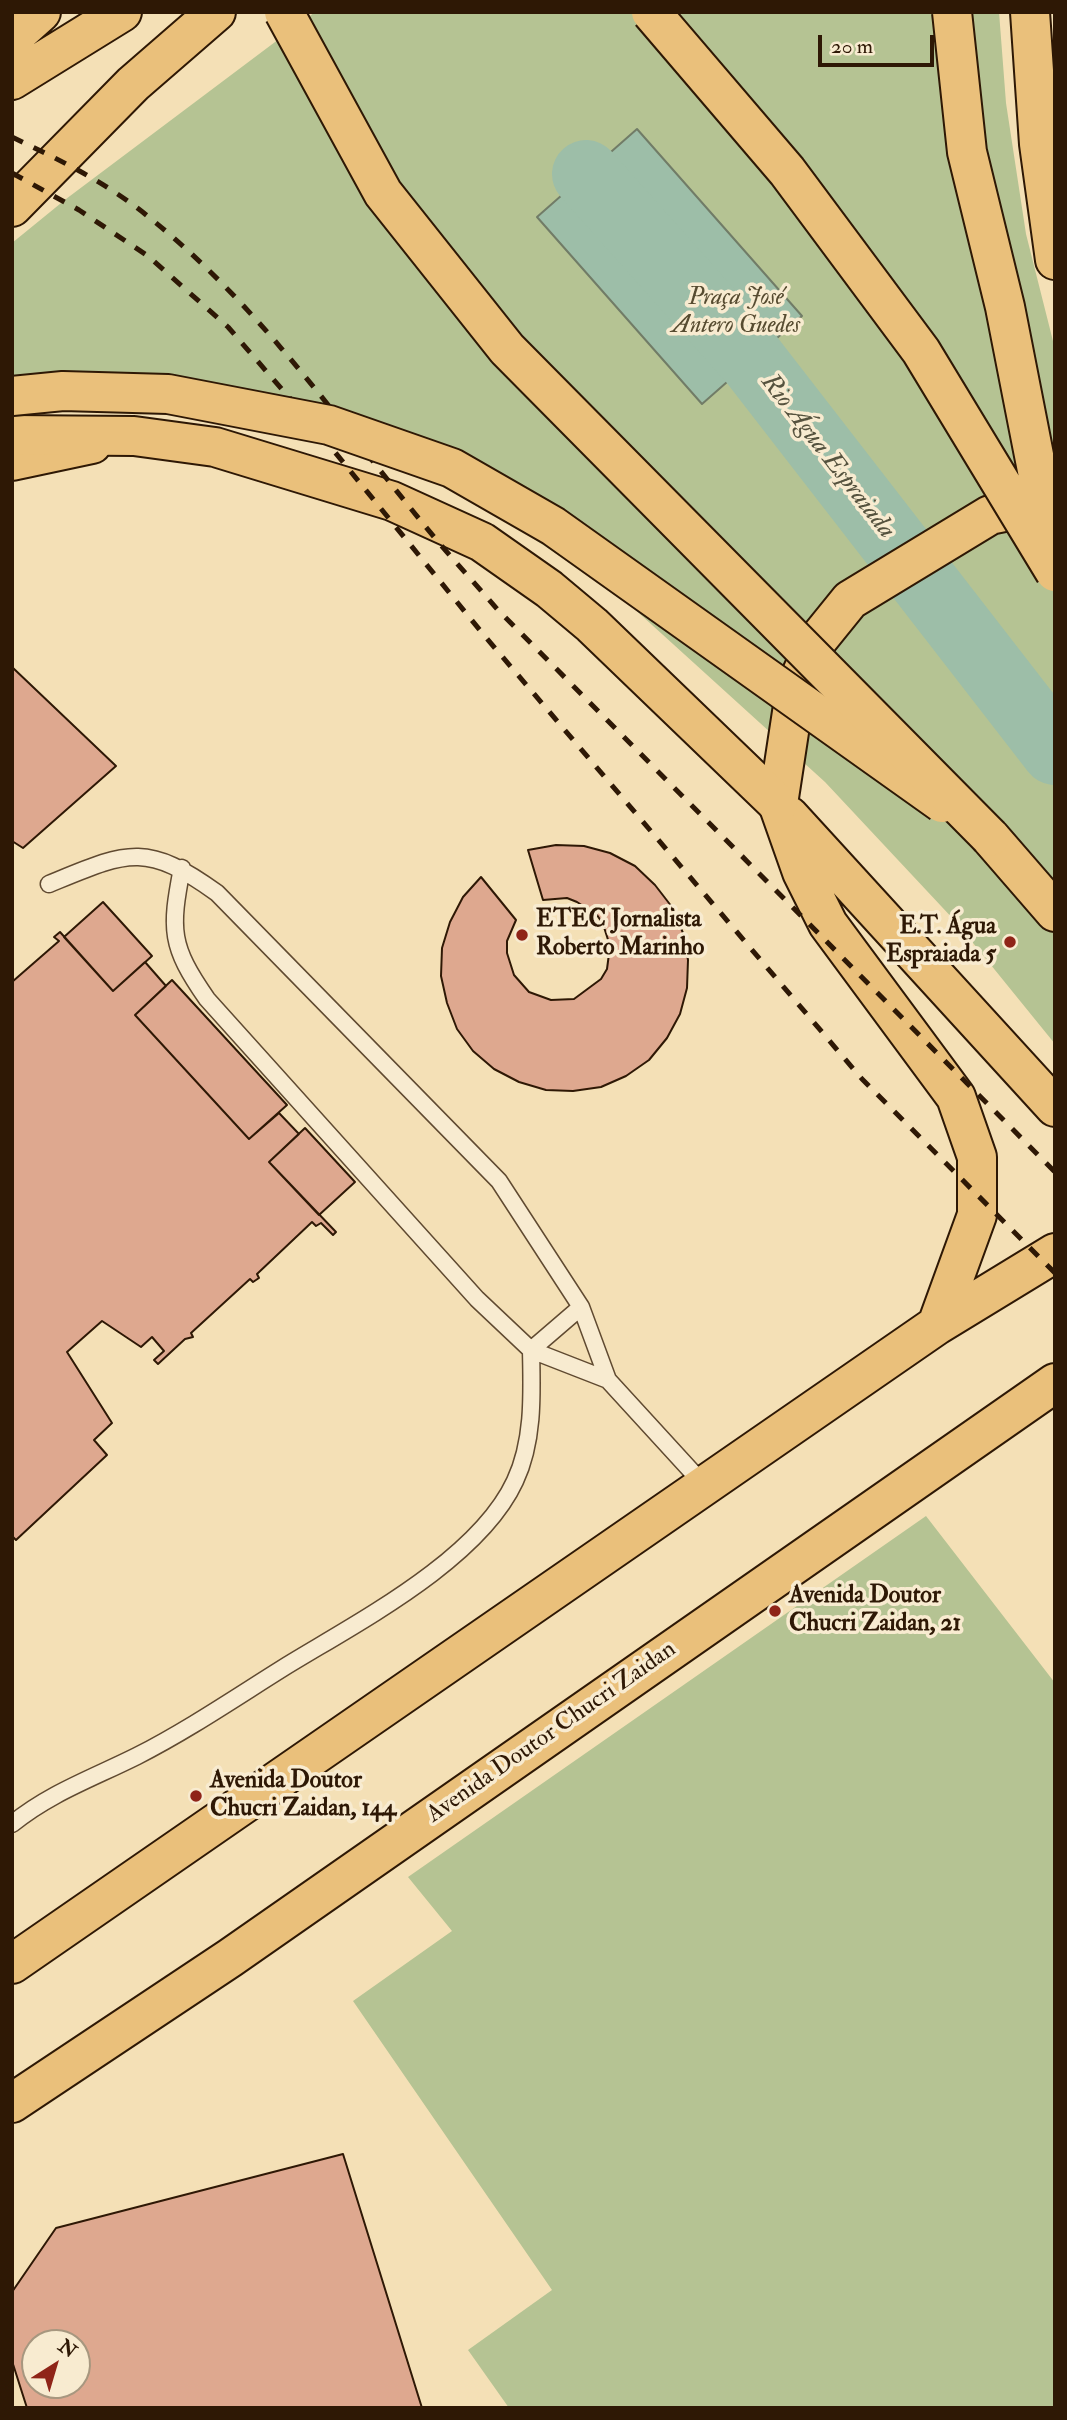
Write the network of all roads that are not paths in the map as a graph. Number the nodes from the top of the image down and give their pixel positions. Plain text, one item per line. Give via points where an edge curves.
1 (41, 12) edge
2 (122, 12) edge
3 (216, 12) edge
4 (284, 12) edge
5 (651, 12) edge
6 (952, 12) edge
7 (1030, 12) edge
8 (12, 38) edge
9 (12, 80) edge
10 (12, 207) edge
11 (1055, 260) edge
12 (12, 396) edge
13 (12, 435) edge
14 (134, 436) junction
15 (12, 461) edge
16 (1055, 503) edge
17 (1055, 561) edge
18 (1055, 572) edge
19 (778, 804) junction
20 (990, 837) junction
21 (182, 868) junction
22 (49, 884) dead end
23 (1055, 912) edge
24 (1055, 1107) edge
25 (1055, 1254) edge
26 (581, 1307) junction
27 (937, 1325) junction
28 (531, 1350) junction
29 (608, 1380) junction
30 (1055, 1383) edge
31 (705, 1486) junction
32 (12, 1824) edge
33 (12, 1964) edge
34 (12, 2103) edge

1 - 8 main road
2 - 9 main road
3 - 10 main road via 133,83
4 - 20 main road, bridge via 383,193 506,349
5 - 18 main road, bridge via 787,171 921,351
6 - 17 main road, bridge via 967,152 1005,307
7 - 11 main road via 1039,144
12 - 20 main road, bridge via 63,391 168,394 329,425 452,468 553,526
13 - 14 main road
14 - 15 main road
14 - 19 main road via 215,447 299,471 393,501 482,542 592,625
16 - 19 main road via 990,515 850,600 816,642 796,686
19 - 24 main road
19 - 27 main road via 802,873 828,924 956,1097 977,1157 977,1214
20 - 23 main road
21 - 22 lane via 143,856 110,859
21 - 26 lane via 217,893 499,1181
21 - 28 lane via 174,913 176,946 188,973 470,1291
25 - 27 main road
26 - 28 lane
26 - 29 lane
27 - 31 main road
28 - 29 lane
28 - 32 lane via 527,1446 516,1481 471,1542 394,1599 200,1720 54,1794
29 - 31 lane
30 - 34 main road, Avenida Doutor Chucri Zaidan via 230,1958
31 - 33 main road

